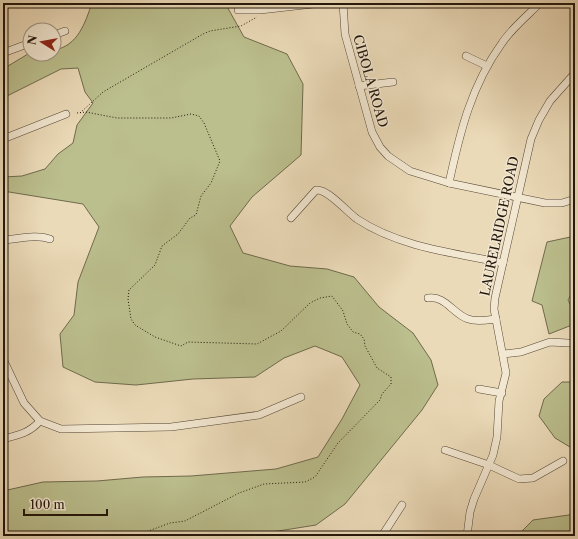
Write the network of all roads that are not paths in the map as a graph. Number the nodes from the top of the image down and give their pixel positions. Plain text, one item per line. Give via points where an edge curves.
1 (8, 3) edge
2 (344, 3) edge
3 (540, 3) edge
4 (3, 5) edge
5 (238, 10) dead end
6 (22, 46) edge
7 (3, 53) edge
8 (466, 56) dead end
9 (487, 66) junction
10 (575, 73) edge
11 (393, 82) dead end
12 (359, 86) junction
13 (66, 114) road end
14 (3, 139) edge
15 (449, 183) junction
16 (517, 198) junction
17 (575, 199) edge
18 (291, 218) dead end
19 (50, 239) dead end
20 (3, 240) edge
21 (503, 263) junction
22 (428, 298) dead end
23 (496, 319) junction
24 (568, 343) dead end
25 (504, 354) junction
26 (3, 359) edge
27 (479, 389) dead end
28 (502, 393) junction
29 (301, 397) dead end
30 (40, 421) junction
31 (3, 439) edge
32 (445, 450) dead end
33 (563, 461) dead end
34 (489, 466) junction
35 (402, 506) dead end
36 (382, 536) edge
37 (467, 536) edge

1 - 4 main road
2 - 5 street
2 - 12 street, CIBOLA ROAD via 345,34
3 - 9 street via 502,42
6 - 7 street
8 - 9 street
9 - 15 street via 471,96
10 - 16 street, LAURELRIDGE ROAD via 550,101 538,120 530,139
11 - 12 street
12 - 15 street, CIBOLA ROAD via 372,132 388,156 410,171
13 - 14 street
15 - 16 street, CIBOLA ROAD
16 - 17 street, CIBOLA ROAD via 545,203 562,203
16 - 21 street, LAURELRIDGE ROAD
18 - 21 street via 316,190 324,191 357,219 383,234 407,242
19 - 20 street via 40,235
21 - 23 street, LAURELRIDGE ROAD via 495,298
22 - 23 street via 438,298 468,319
23 - 25 street, LAURELRIDGE ROAD
24 - 25 street via 550,342 521,352
25 - 28 street, LAURELRIDGE ROAD via 506,373
26 - 30 street via 24,403
27 - 28 street
28 - 34 street, LAURELRIDGE ROAD via 499,401 497,437
29 - 30 street via 259,415 171,427 69,430
30 - 31 street via 32,430
32 - 34 street
33 - 34 street via 527,479 512,476
34 - 37 street, LAURELRIDGE ROAD via 474,499
35 - 36 street

